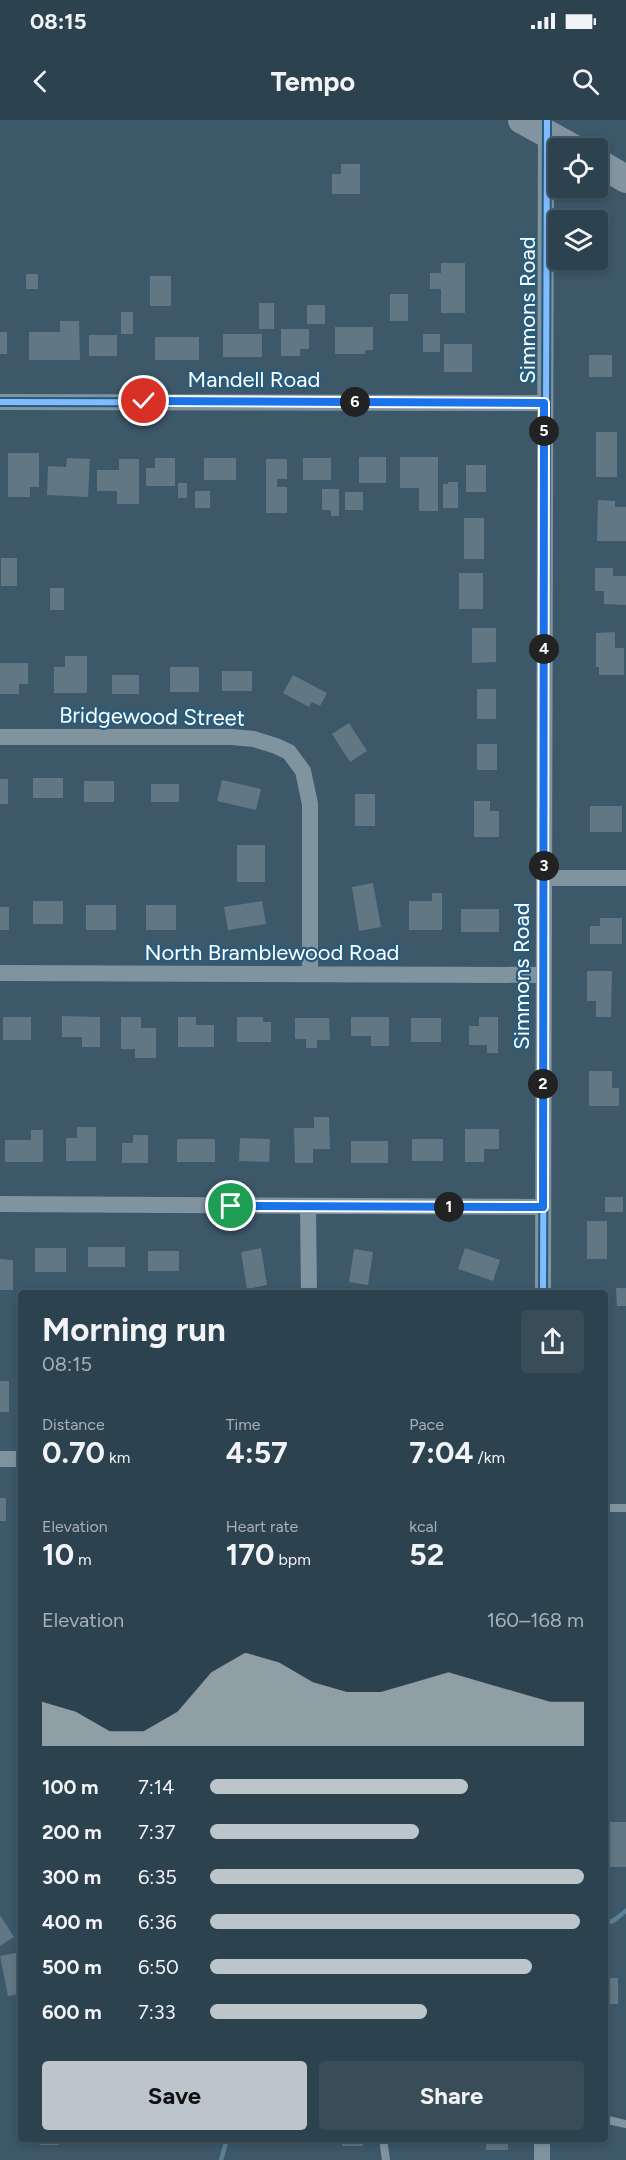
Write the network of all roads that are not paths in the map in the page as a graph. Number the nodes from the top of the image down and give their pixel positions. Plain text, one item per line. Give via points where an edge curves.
1 (522, 120) edge
2 (546, 120) edge
3 (555, 138) edge
4 (608, 168) edge
5 (626, 179) edge
6 (0, 402) edge
7 (544, 403) junction
8 (0, 737) edge
9 (544, 878) junction
10 (626, 878) edge
11 (0, 973) edge
12 (310, 974) junction
13 (543, 975) junction
14 (0, 1204) edge
15 (308, 1206) junction
16 (543, 1207) junction
17 (309, 1290) edge
18 (543, 1290) edge
19 (0, 1459) edge
20 (18, 1460) edge
21 (608, 1508) edge
22 (626, 1508) edge
23 (608, 2120) edge
24 (626, 2124) edge
25 (383, 2142) edge
26 (542, 2142) edge
27 (386, 2160) edge
28 (542, 2160) edge

1 - 3 highway
2 - 7 street, Simmons Road
4 - 5 highway
6 - 7 street, Mandell Road
7 - 9 street, Simmons Road
8 - 12 street, Bridgewood Street via 232,736 265,742 289,752 303,771 310,804
9 - 10 street
9 - 13 street, Simmons Road
11 - 12 street, North Bramblewood Road
12 - 13 street, North Bramblewood Road
13 - 16 street, Simmons Road
14 - 15 street
15 - 16 street
15 - 17 street
16 - 18 street, Simmons Road
19 - 20 street
21 - 22 lane
23 - 24 lane
25 - 27 lane
26 - 28 street

